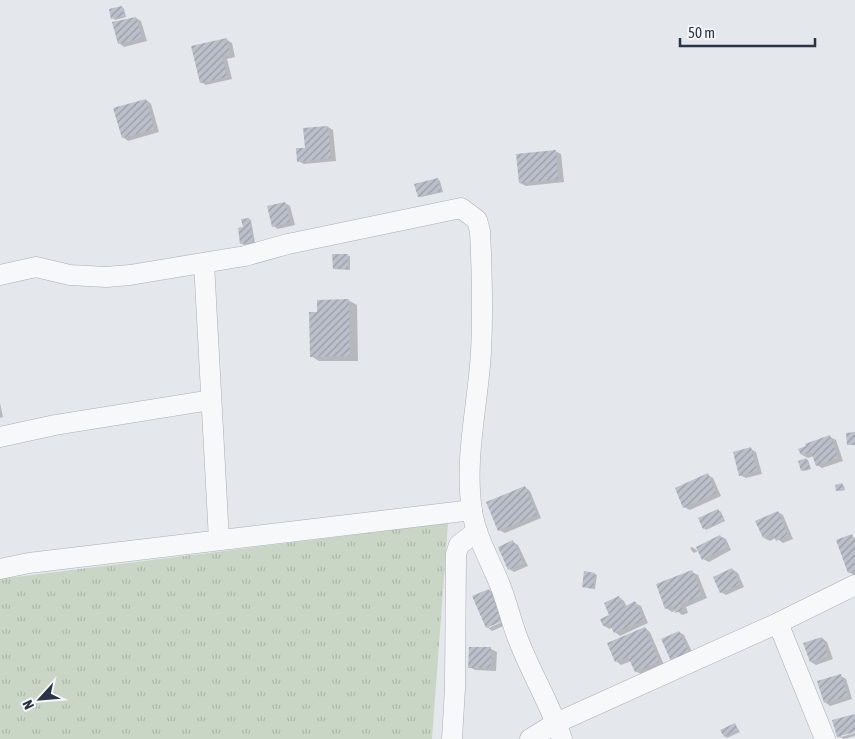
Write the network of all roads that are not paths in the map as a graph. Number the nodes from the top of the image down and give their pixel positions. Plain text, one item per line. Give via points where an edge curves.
1 (204, 263) junction
2 (3, 274) edge
3 (211, 400) junction
4 (0, 436) edge
5 (472, 510) junction
6 (477, 531) junction
7 (219, 540) junction
8 (0, 569) edge
9 (855, 585) edge
10 (778, 623) junction
11 (559, 731) edge
12 (452, 739) edge
13 (530, 739) edge
14 (825, 739) edge

1 - 2 street via 106,277 70,275 36,267
1 - 3 street
1 - 5 street via 461,208 477,220 482,321 472,434
3 - 4 street
3 - 7 street
5 - 6 street
5 - 7 street
6 - 11 street via 518,638
6 - 12 street via 459,545 456,554
7 - 8 street
9 - 10 street
10 - 11 street
10 - 14 street
11 - 13 street

